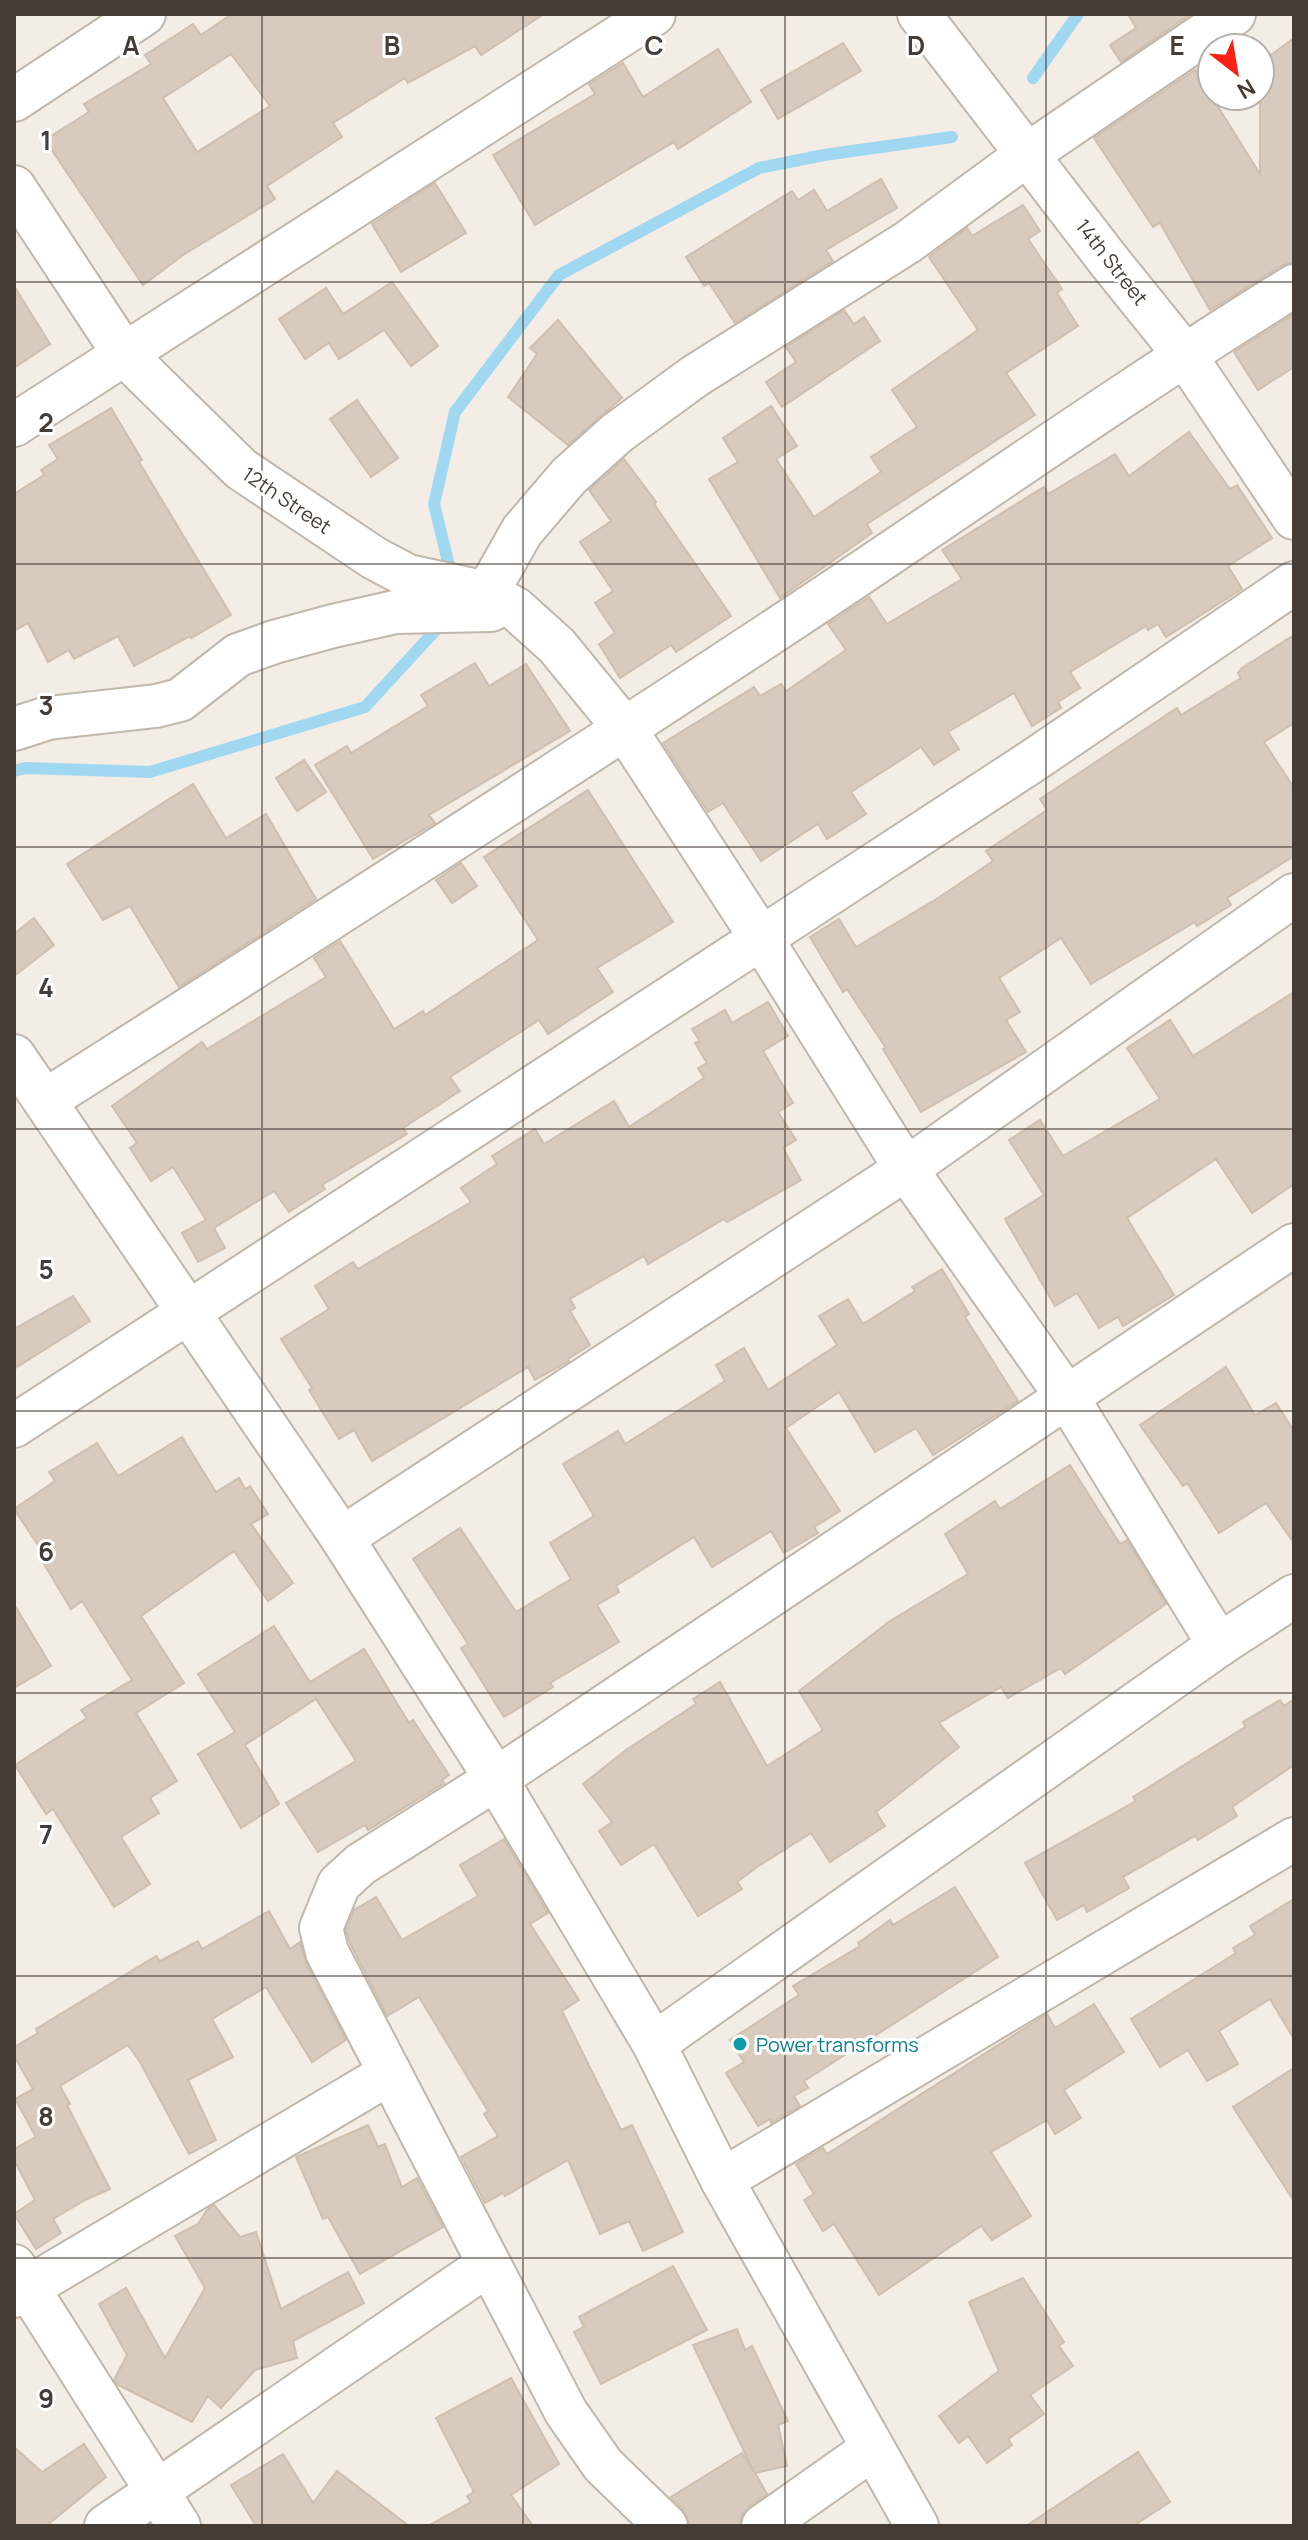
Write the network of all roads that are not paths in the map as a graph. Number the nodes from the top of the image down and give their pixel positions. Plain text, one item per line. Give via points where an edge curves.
1 (144, 14) edge
2 (654, 14) edge
3 (919, 14) edge
4 (1234, 14) edge
5 (14, 100) edge
6 (1028, 154) junction
7 (14, 187) edge
8 (1294, 286) edge
9 (124, 354) junction
10 (1184, 354) junction
11 (14, 425) edge
12 (1294, 518) edge
13 (1294, 583) edge
14 (501, 601) junction
15 (14, 729) edge
16 (625, 729) junction
17 (1294, 895) edge
18 (761, 938) junction
19 (14, 1056) edge
20 (46, 1100) junction
21 (906, 1169) junction
22 (1294, 1245) edge
23 (189, 1313) junction
24 (1067, 1397) junction
25 (14, 1426) edge
26 (342, 1538) junction
27 (1294, 1596) edge
28 (1219, 1645) junction
29 (496, 1779) junction
30 (1294, 1839) edge
31 (654, 2044) junction
32 (390, 2073) junction
33 (722, 2180) junction
34 (489, 2264) junction
35 (19, 2283) edge
36 (872, 2449) junction
37 (157, 2491) junction
38 (106, 2526) edge
39 (179, 2526) edge
40 (666, 2526) edge
41 (763, 2526) edge
42 (917, 2526) edge

1 - 5 street
2 - 9 street
3 - 6 street, 14th Street
4 - 6 street
6 - 10 street, 14th Street
6 - 14 street via 908,242 695,376 617,433 569,476 522,531
7 - 9 street, 12th Street
8 - 10 street
9 - 11 street
9 - 14 street, 12th Street via 241,469 360,550 408,576
10 - 12 street, 14th Street
10 - 16 street
13 - 18 street
14 - 15 street via 395,612 333,626 238,655 180,700 48,718
14 - 16 street, 12th Street via 557,646
16 - 18 street, 12th Street
16 - 20 street
17 - 21 street
18 - 21 street, 12th Street
18 - 23 street
19 - 20 street
20 - 23 street
21 - 24 street, 12th Street
21 - 26 street
22 - 24 street
23 - 25 street
23 - 26 street
24 - 28 street, 12th Street
24 - 29 street
26 - 29 street
27 - 28 street
28 - 31 street
29 - 31 street
29 - 32 street via 361,1864 339,1884 327,1909 321,1928 327,1952
30 - 33 street
31 - 33 street
32 - 34 street
32 - 35 street
33 - 36 street
34 - 37 street
34 - 40 street via 584,2441
35 - 37 street
36 - 41 street
36 - 42 street
37 - 38 street
37 - 39 street

